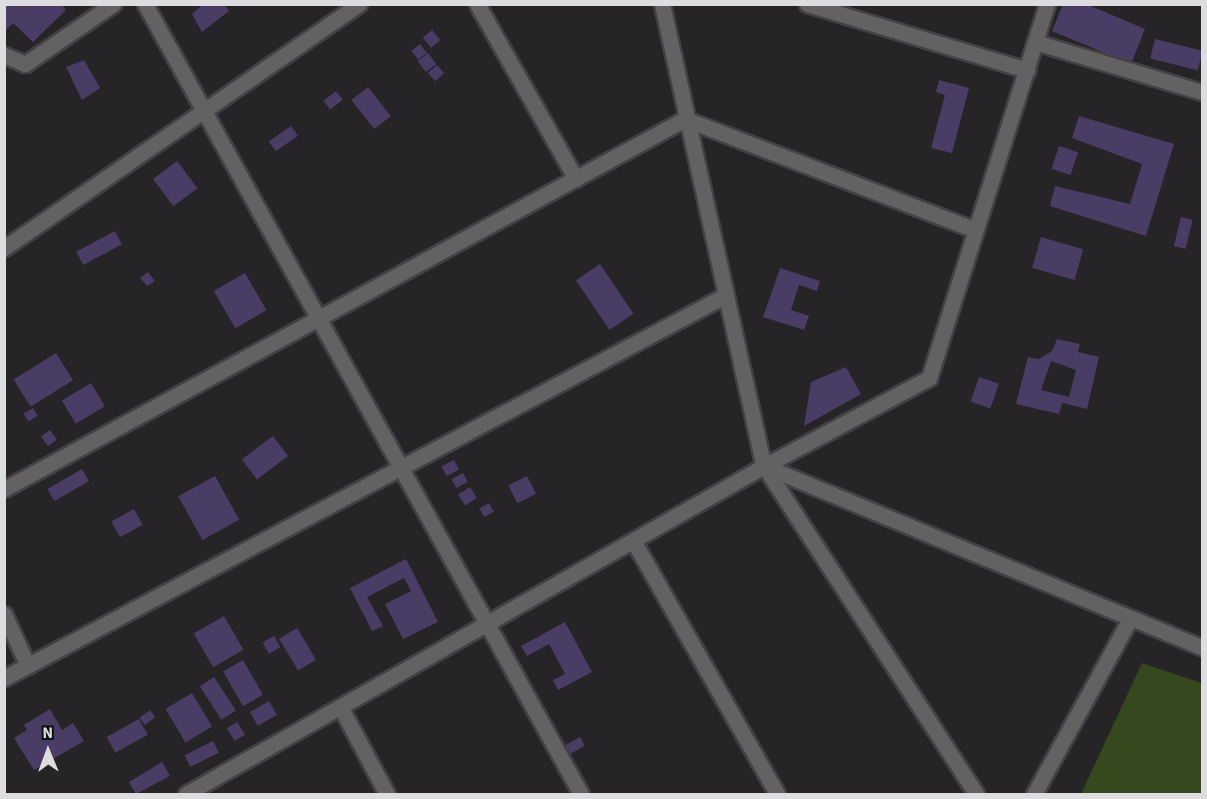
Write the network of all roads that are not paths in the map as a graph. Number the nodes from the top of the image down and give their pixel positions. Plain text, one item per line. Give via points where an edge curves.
1 (113, 4) edge
2 (145, 4) edge
3 (359, 4) edge
4 (477, 4) edge
5 (662, 4) edge
6 (807, 4) edge
7 (1047, 4) edge
8 (1035, 42) junction
9 (4, 55) edge
10 (1027, 70) junction
11 (1203, 92) edge
12 (203, 113) junction
13 (686, 119) junction
14 (576, 179) junction
15 (976, 230) junction
16 (4, 248) edge
17 (726, 295) junction
18 (316, 320) junction
19 (764, 466) junction
20 (398, 468) junction
21 (4, 489) edge
22 (633, 542) junction
23 (4, 614) edge
24 (1130, 619) junction
25 (490, 623) junction
26 (1203, 647) edge
27 (28, 666) junction
28 (4, 678) edge
29 (341, 708) junction
30 (186, 795) edge
31 (387, 795) edge
32 (581, 795) edge
33 (777, 795) edge
34 (976, 795) edge
35 (1034, 795) edge

1 - 9 street via 25,64
2 - 12 street
3 - 12 street
4 - 14 street
5 - 13 street
6 - 10 street
7 - 8 street
8 - 10 street
8 - 11 street
10 - 15 street
12 - 16 street
12 - 18 street
13 - 14 street
13 - 15 street
13 - 17 street
14 - 18 street
15 - 19 street via 928,378
17 - 19 street
17 - 20 street
18 - 20 street
18 - 21 street
19 - 22 street
19 - 24 street
19 - 34 street
20 - 25 street
20 - 27 street
22 - 25 street
22 - 33 street
23 - 27 street
24 - 26 street
24 - 35 street
25 - 29 street
25 - 32 street
27 - 28 street
29 - 30 street
29 - 31 street

